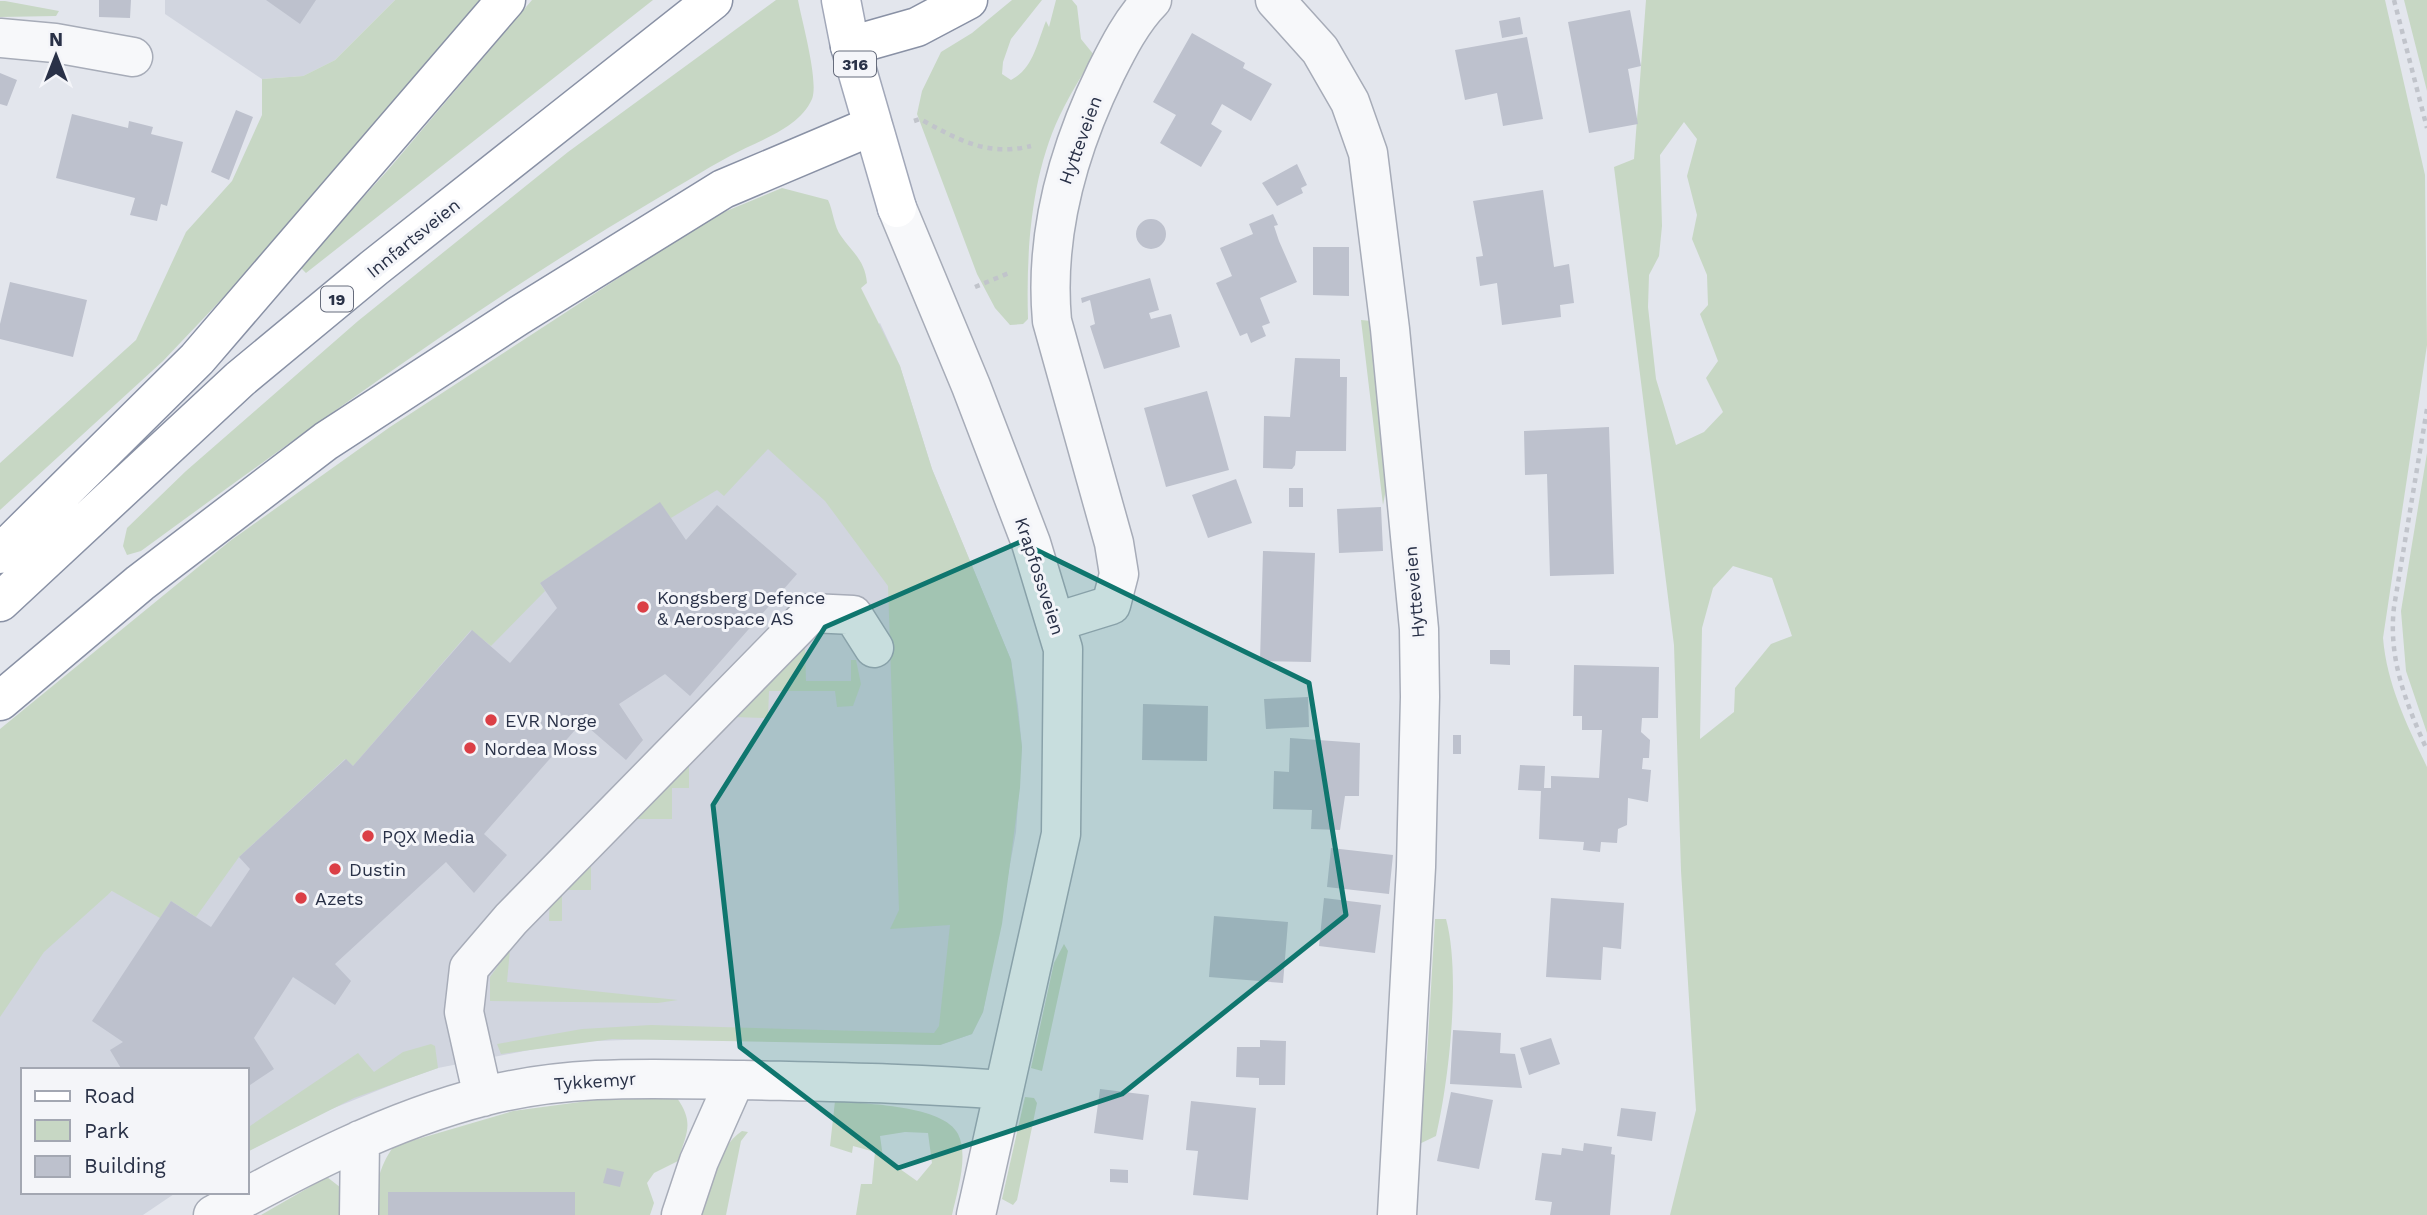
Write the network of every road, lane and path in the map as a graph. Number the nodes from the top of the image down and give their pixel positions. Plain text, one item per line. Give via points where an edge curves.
1 (506, 0) edge
2 (841, 0) edge
3 (968, 0) edge
4 (1152, 0) edge
5 (1275, 0) edge
6 (2394, 0) edge
7 (701, 8) edge
8 (0, 38) edge
9 (850, 46) junction
10 (133, 58) dead end
11 (910, 122) dead end
12 (872, 127) junction
13 (2427, 128) edge
14 (1079, 134) junction
15 (897, 208) joint
16 (2427, 409) edge
17 (0, 554) edge
18 (0, 602) edge
19 (1056, 622) junction
20 (874, 648) dead end
21 (0, 701) edge
22 (2427, 750) edge
23 (735, 1080) junction
24 (1003, 1090) junction
25 (483, 1097) junction
26 (360, 1140) junction
27 (213, 1215) edge
28 (359, 1215) edge
29 (681, 1215) edge
30 (976, 1215) edge
31 (1397, 1215) edge

1 - 17 main road via 197,359
2 - 9 main road, Krapfossveien / 316
3 - 9 main road via 917,27
4 - 14 street, Hytteveien via 1118,49
5 - 31 street, Hytteveien via 1320,50 1350,102 1368,153 1390,329 1418,616 1420,697 1416,880
6 - 13 path
7 - 18 main road, Innfartsveien / 19 via 240,379
8 - 10 street
9 - 12 main road, Krapfossveien / 316
11 - 14 path via 920,119 968,144 994,151
12 - 15 main road, Krapfossveien / 316
12 - 21 main road via 723,189 337,434 140,583
14 - 19 street, Hytteveien via 1055,224 1052,321 1119,574 1111,605
15 - 19 street, Krapfossveien via 971,386
16 - 22 path via 2392,638 2407,706
19 - 24 street, Krapfossveien via 1063,649 1065,694 1061,834
20 - 25 street via 853,614 811,613 701,733 593,831 511,919 469,968 464,1012
23 - 24 street, Tykkemyr
23 - 25 street, Tykkemyr via 566,1080
23 - 29 street
24 - 30 street, Krapfossveien
25 - 26 street, Tykkemyr
26 - 27 street, Tykkemyr
26 - 28 street

